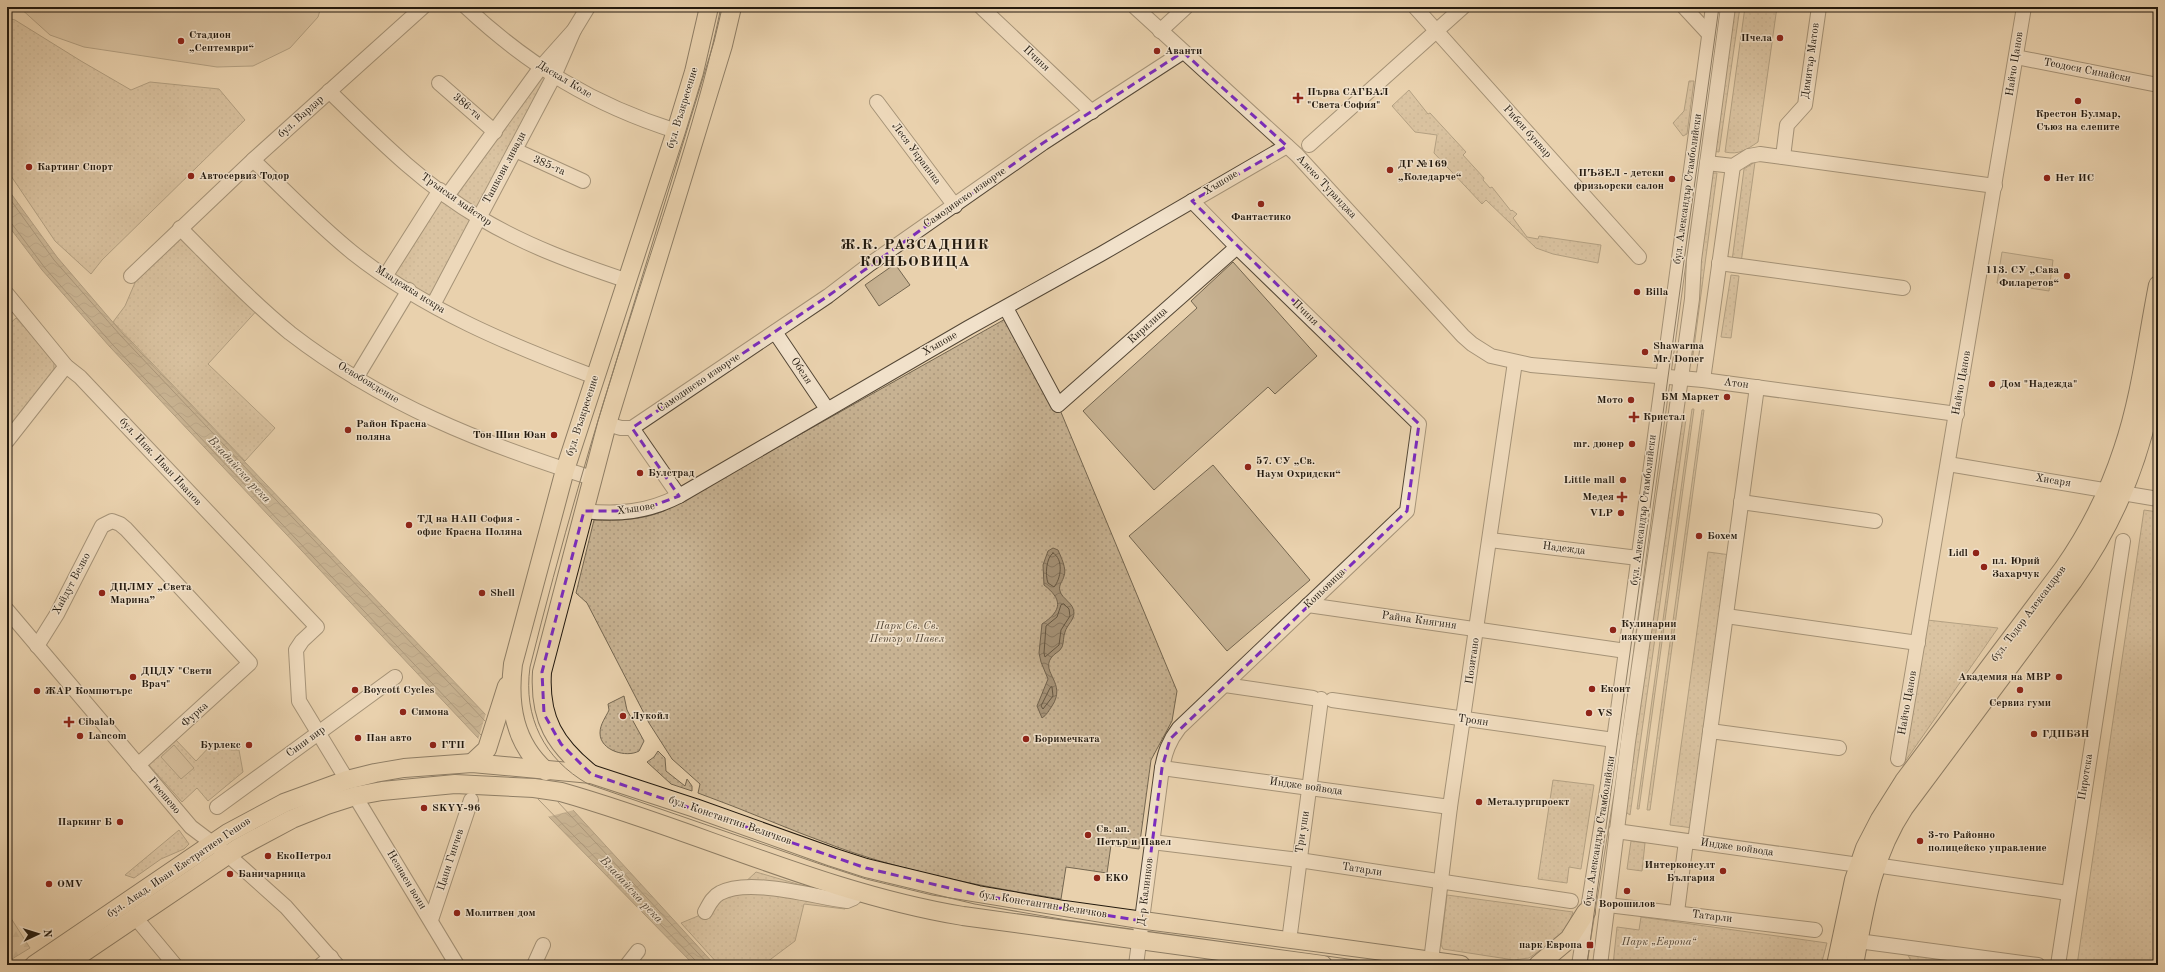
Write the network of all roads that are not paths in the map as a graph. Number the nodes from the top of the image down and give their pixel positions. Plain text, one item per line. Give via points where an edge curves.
1 (423, 7) edge
2 (466, 7) edge
3 (588, 7) edge
4 (709, 7) edge
5 (732, 7) edge
6 (981, 7) edge
7 (1135, 7) edge
8 (1186, 7) edge
9 (1415, 7) edge
10 (1463, 7) edge
11 (1684, 7) edge
12 (1713, 7) edge
13 (1728, 7) edge
14 (1819, 7) edge
15 (2024, 7) edge
16 (574, 30) junction
17 (1160, 31) junction
18 (1437, 31) junction
19 (1709, 34) junction
20 (1183, 52) junction
21 (2016, 57) junction
22 (541, 66) junction
23 (554, 76) junction
24 (439, 83) dead end
25 (2158, 85) edge
26 (329, 91) junction
27 (877, 102) dead end
28 (1092, 112) junction
29 (676, 131) junction
30 (495, 132) junction
31 (1309, 145) dead end
32 (1287, 146) junction
33 (515, 150) junction
34 (1783, 157) junction
35 (253, 160) junction
36 (1707, 163) junction
37 (1733, 166) junction
38 (583, 181) dead end
39 (1995, 186) junction
40 (444, 193) junction
41 (1192, 200) junction
42 (954, 206) junction
43 (479, 218) junction
44 (180, 228) junction
45 (1237, 247) junction
46 (1639, 257) dead end
47 (1719, 263) junction
48 (386, 275) junction
49 (131, 276) dead end
50 (628, 281) junction
51 (2158, 285) edge
52 (1903, 288) dead end
53 (409, 290) junction
54 (7, 294) edge
55 (433, 305) junction
56 (1006, 308) junction
57 (775, 332) junction
58 (1515, 362) junction
59 (66, 366) junction
60 (2158, 369) edge
61 (595, 377) junction
62 (1662, 377) junction
63 (356, 378) junction
64 (1681, 378) junction
65 (1703, 380) junction
66 (1757, 387) junction
67 (827, 409) junction
68 (1956, 414) junction
69 (607, 424) junction
70 (1419, 424) joint
71 (632, 428) junction
72 (7, 441) edge
73 (1948, 464) junction
74 (565, 470) junction
75 (592, 478) junction
76 (2116, 491) junction
77 (679, 496) junction
78 (2158, 499) edge
79 (1741, 502) junction
80 (584, 511) junction
81 (1875, 520) dead end
82 (1490, 540) junction
83 (2124, 541) dead end
84 (1638, 558) junction
85 (1308, 605) junction
86 (7, 610) edge
87 (1726, 616) junction
88 (1477, 630) junction
89 (1918, 643) junction
90 (37, 646) junction
91 (1626, 651) junction
92 (250, 663) joint
93 (513, 664) junction
94 (396, 677) dead end
95 (1225, 685) junction
96 (1322, 699) junction
97 (1464, 720) junction
98 (1179, 728) joint
99 (551, 730) junction
100 (1710, 731) junction
101 (318, 734) junction
102 (1614, 740) junction
103 (1839, 748) dead end
104 (1898, 760) dead end
105 (472, 763) junction
106 (138, 765) junction
107 (1162, 768) junction
108 (544, 769) junction
109 (592, 774) junction
110 (347, 780) junction
111 (500, 785) junction
112 (1310, 788) junction
113 (355, 796) junction
114 (471, 800) dead end
115 (590, 800) junction
116 (217, 807) dead end
117 (1450, 807) junction
118 (1616, 831) junction
119 (1152, 842) junction
120 (1691, 842) junction
121 (213, 844) junction
122 (228, 854) junction
123 (1299, 860) junction
124 (1867, 865) junction
125 (1441, 882) junction
126 (857, 890) junction
127 (2068, 893) junction
128 (1571, 901) dead end
129 (1608, 905) junction
130 (704, 912) dead end
131 (1586, 912) junction
132 (1677, 912) junction
133 (135, 917) junction
134 (431, 920) junction
135 (1142, 921) junction
136 (1815, 930) dead end
137 (1140, 940) junction
138 (1289, 941) junction
139 (1858, 941) junction
140 (543, 945) dead end
141 (638, 951) dead end
142 (1430, 960) junction
143 (330, 962) edge
144 (1286, 962) edge
145 (34, 965) edge
146 (65, 965) edge
147 (175, 965) edge
148 (458, 965) edge
149 (534, 965) edge
150 (627, 965) edge
151 (1136, 965) edge
152 (1323, 965) edge
153 (1461, 965) edge
154 (1538, 965) edge
155 (1579, 965) edge
156 (1600, 965) edge
157 (1836, 965) edge
158 (1854, 965) edge
159 (2038, 965) edge
160 (2058, 965) edge

1 - 26 street, бул. Вардар
2 - 22 street, Даскал Коле via 499,38
3 - 16 street, Ташкови ливади
4 - 29 main road, бул. Възкресение via 694,72
5 - 69 main road, бул. Възкресение via 719,58
6 - 28 street, Пчиня
7 - 17 street, Алеко Туранджа
8 - 17 street
9 - 18 street, Рибен буквар
10 - 18 street
11 - 19 street
12 - 19 street, бул. Александър Стамболийски
13 - 36 street, бул. Александър Стамболийски
14 - 34 street, Димитър Матов via 1805,105 1787,125
15 - 21 street, Найчо Цанов
16 - 22 street, Ташкови ливади
16 - 23 street, Ташкови ливади
17 - 20 street, Алеко Туранджа
18 - 31 street
18 - 46 street, Рибен буквар
19 - 62 street, бул. Александър Стамболийски
20 - 28 street, Самодивско изворче
20 - 32 street, Алеко Туранджа
21 - 25 street, Теодоси Синайски
21 - 39 street, Найчо Цанов
22 - 23 street, Даскал Коле
22 - 30 street, Ташкови ливади
23 - 29 street, Даскал Коле via 638,119
23 - 33 street, Ташкови ливади
24 - 30 street, 386-та
26 - 35 street, бул. Вардар
26 - 40 street, Трънски майстор via 392,154
27 - 42 street, Леся Украинка
28 - 42 street, Самодивско изворче
29 - 50 main road, бул. Възкресение
30 - 40 street, Ташкови ливади
32 - 41 street, Хъшове
32 - 58 street, Алеко Туранджа via 1472,344 1491,356
33 - 38 street, 385-та
33 - 43 street, Ташкови ливади
34 - 37 street via 1754,154
34 - 39 street
35 - 44 street, бул. Вардар
35 - 48 street, Младежка искра via 319,224 353,253
36 - 37 street
36 - 64 street, бул. Александър Стамболийски
37 - 47 street
39 - 68 street, Найчо Цанов
40 - 43 street, Трънски майстор
40 - 48 street, Ташкови ливади
41 - 45 street, Пчиня
41 - 56 street, Хъшове
42 - 57 street, Самодивско изворче
43 - 50 street, Трънски майстор via 518,239 574,263
43 - 55 street, Ташкови ливади
44 - 49 street, бул. Вардар
44 - 63 street, Освобождение via 260,307 307,345
45 - 56 street, Кирилица via 1058,405
45 - 70 street, Пчиня
47 - 52 street
47 - 65 street
48 - 53 street, Младежка искра
50 - 61 main road, бул. Възкресение
51 - 76 main road, бул. Тодор Александров
53 - 55 street, Младежка искра
53 - 63 street
54 - 59 street, бул. Инж. Иван Иванов
55 - 61 street, Младежка искра via 513,346
56 - 67 street, Хъшове
57 - 67 street, Обеля
57 - 71 street, Самодивско изворче
58 - 62 street, Атон
58 - 82 street, Позитано
59 - 72 street
59 - 101 street, бул. Инж. Иван Иванов via 316,627 298,645 295,655 299,701
60 - 76 main road, бул. Тодор Александров via 2141,445
61 - 74 main road, бул. Възкресение
62 - 64 street, Атон
62 - 84 street, бул. Александър Стамболийски
63 - 74 street, Освобождение via 420,413 478,440
64 - 65 street, Атон
64 - 118 street, бул. Александър Стамболийски
65 - 66 street, Атон
66 - 68 street, Атон
66 - 79 street
67 - 77 street, Хъшове
68 - 73 street, Найчо Цанов
69 - 71 street
69 - 75 main road, бул. Възкресение
70 - 85 street, Коньовица via 1407,510
71 - 77 street
73 - 76 street, Хисаря
73 - 89 street, Найчо Цанов
74 - 75 street, Освобождение
74 - 93 main road, бул. Възкресение
75 - 80 main road, бул. Възкресение
76 - 78 street, Хисаря
76 - 124 main road, бул. Тодор Александров via 2063,569 1888,804 1872,834
77 - 80 street, Хъшове via 662,505 639,511
79 - 81 street
79 - 87 street
80 - 99 main road, бул. Възкресение via 542,672 542,703
82 - 84 street, Надежда
82 - 88 street, Позитано
83 - 127 street, Пиротска
84 - 91 street, бул. Александър Стамболийски
85 - 88 street, Райна Княгиня
85 - 95 street, Коньовица
86 - 90 street, Гюешево
87 - 89 street
87 - 100 street
88 - 91 street, Райна Княгиня
88 - 97 street, Позитано
89 - 104 street, Найчо Цанов
90 - 92 street, Хайдут Велко via 57,614 102,526 108,522 115,522 126,529
90 - 106 street, Гюешево
91 - 102 street, бул. Александър Стамболийски
92 - 106 street, Фурка
93 - 105 main road via 489,743 484,752
93 - 108 main road, бул. Възкресение via 513,718 525,747
94 - 101 street, Сини вир
95 - 96 street, Троян
95 - 98 street, Коньовица
96 - 97 street, Троян
96 - 112 street, Три уши
97 - 102 street, Троян
97 - 117 street, Позитано
98 - 107 street, Д-р Калинков via 1170,738
99 - 108 main road via 553,756
99 - 109 main road, бул. Възкресение via 572,757
100 - 103 street
100 - 120 street
101 - 110 street
101 - 116 street, Сини вир
102 - 131 street, бул. Александър Стамболийски
105 - 108 main road, бул. Акад. Иван Евстратиев Гешов
105 - 110 main road, бул. Акад. Иван Евстратиев Гешов via 404,768
106 - 121 street, Гюешево via 191,827
107 - 112 street, Индже войвода
107 - 119 street, Д-р Калинков
108 - 109 main road, бул. Акад. Иван Евстратиев Гешов
108 - 111 main road via 525,779
108 - 115 main road, бул. Възкресение via 561,783
109 - 135 main road, бул. Константин Величков via 866,868 978,895
110 - 121 main road, бул. Акад. Иван Евстратиев Гешов via 284,803 243,824
111 - 113 main road, бул. Акад. Иван Евстратиев Гешов via 455,784 411,787
111 - 115 main road, бул. Акад. Иван Евстратиев Гешов via 549,789
112 - 117 street, Индже войвода
112 - 123 street, Три уши
113 - 122 main road, бул. Акад. Иван Евстратиев Гешов via 292,819
113 - 134 street, Незнаен воин
114 - 134 street, Цани Гинчев
115 - 126 main road, бул. Константин Величков
117 - 125 street, Позитано
118 - 120 street, Индже войвода
118 - 129 street, бул. Александър Стамболийски
119 - 123 street, Татарли
119 - 135 street, Д-р Калинков
120 - 124 street, Индже войвода
120 - 132 street
121 - 122 street, Гюешево
121 - 145 main road, бул. Акад. Иван Евстратиев Гешов
122 - 133 main road, бул. Акад. Иван Евстратиев Гешов
122 - 143 street, Гюешево via 286,907
123 - 125 street, Татарли
123 - 138 street, Три уши
124 - 127 street, Индже войвода
124 - 139 main road, бул. Тодор Александров
124 - 157 main road, бул. Тодор Александров via 1845,916
125 - 128 street, Татарли
125 - 142 street, Позитано
126 - 130 street via 854,898 847,901 756,887 736,888 714,897
126 - 137 main road, бул. Константин Величков via 914,911
127 - 160 street, Пиротска
129 - 132 street, Татарли
129 - 156 street, бул. Александър Стамболийски
131 - 154 main road via 1569,939
131 - 155 street, бул. Александър Стамболийски
132 - 136 street, Татарли
133 - 146 main road, бул. Акад. Иван Евстратиев Гешов
133 - 147 street
134 - 148 street, Незнаен воин
135 - 137 street, Д-р Калинков
135 - 138 main road, бул. Константин Величков
137 - 144 main road, бул. Константин Величков
137 - 151 street, Д-р Калинков
138 - 142 main road, бул. Константин Величков
139 - 158 main road, бул. Тодор Александров
139 - 159 street
140 - 149 street
141 - 150 street
142 - 153 main road, бул. Константин Величков
144 - 152 main road, бул. Константин Величков

